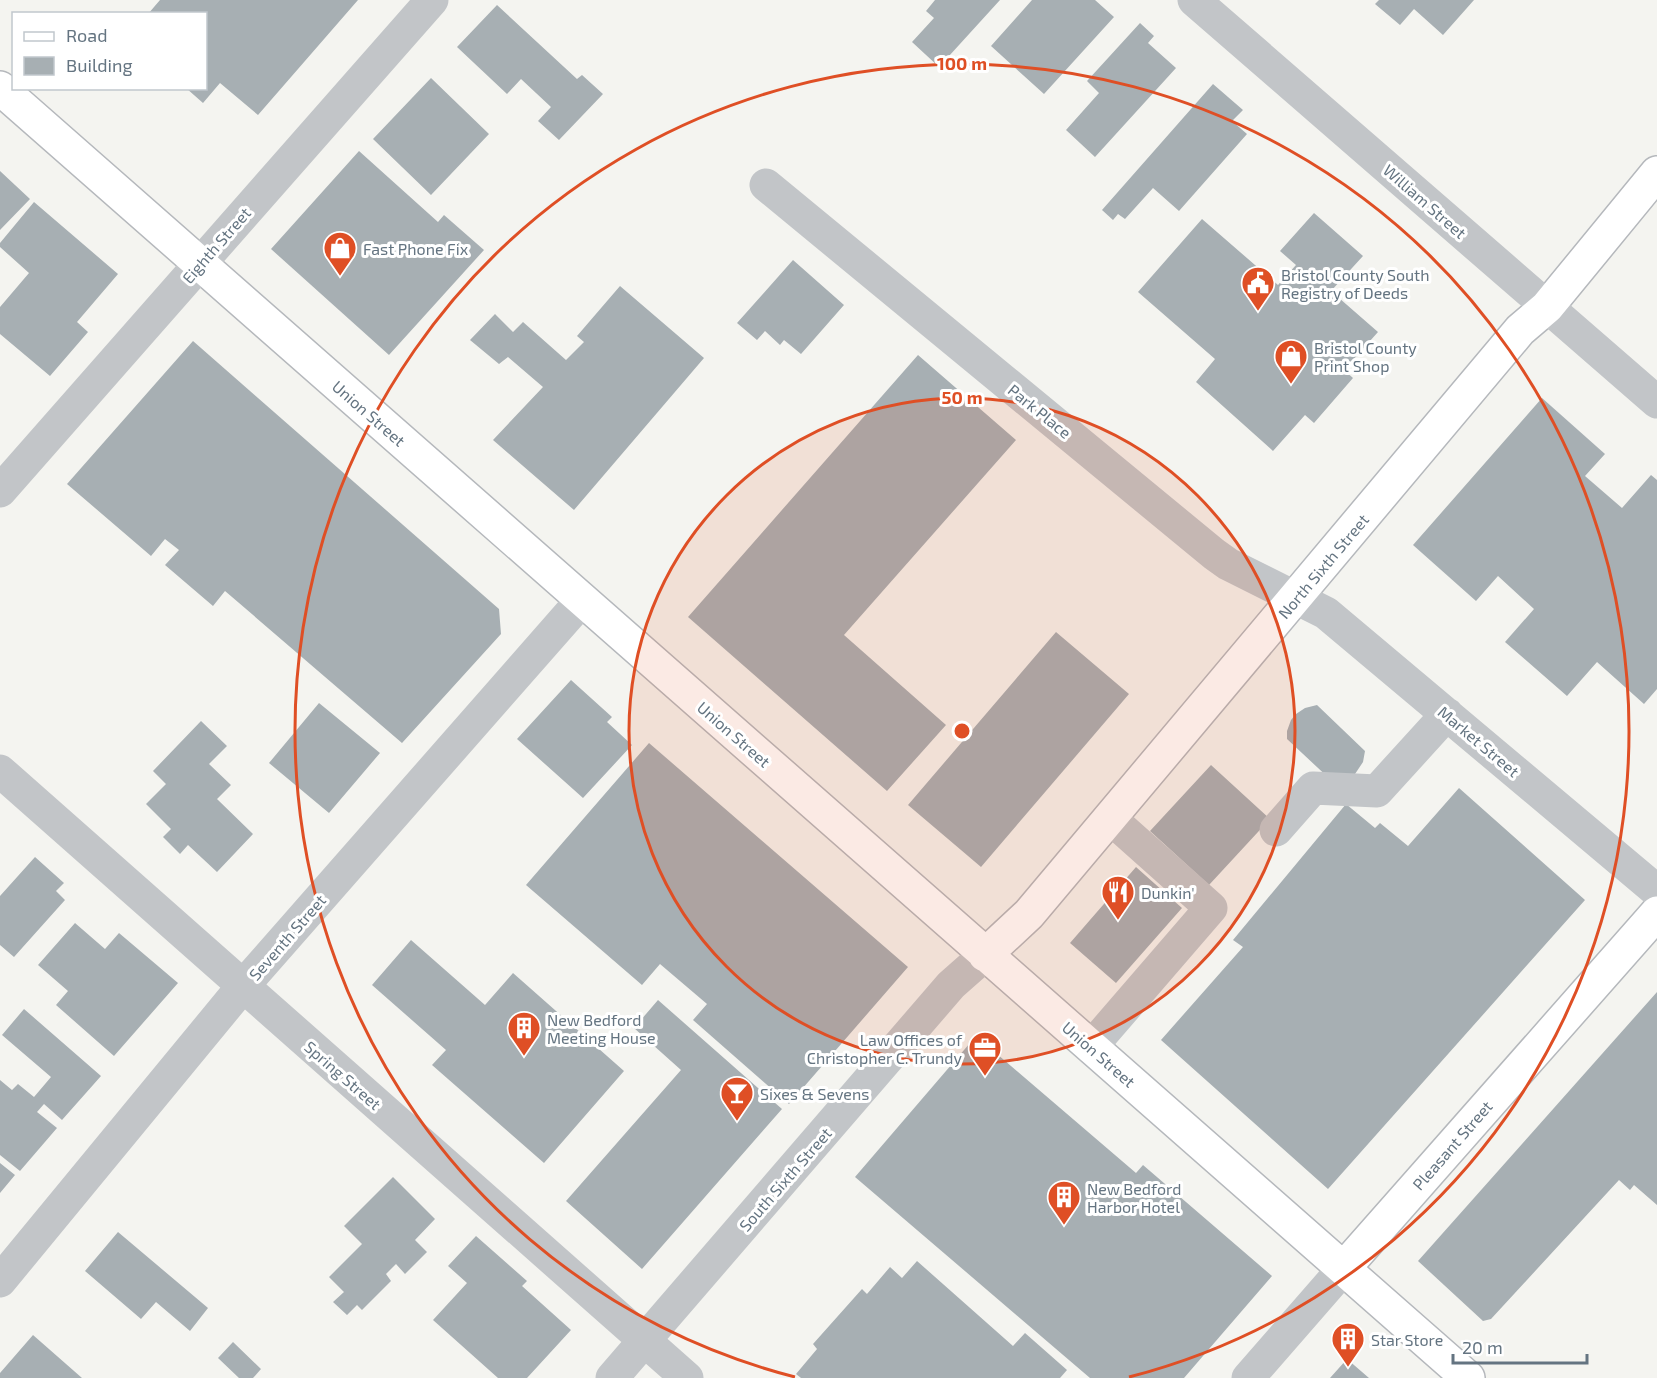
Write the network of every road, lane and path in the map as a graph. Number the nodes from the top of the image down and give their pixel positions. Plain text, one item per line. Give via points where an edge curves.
1 (432, 0) edge
2 (1194, 0) edge
3 (0, 88) edge
4 (1657, 173) edge
5 (766, 185) dead end
6 (200, 263) junction
7 (1547, 307) junction
8 (1657, 402) edge
9 (0, 491) edge
10 (1297, 597) junction
11 (582, 600) junction
12 (1447, 714) junction
13 (0, 771) edge
14 (1110, 818) junction
15 (1276, 831) dead end
16 (1657, 891) edge
17 (1657, 914) edge
18 (985, 955) junction
19 (243, 986) junction
20 (1091, 1047) junction
21 (1344, 1268) junction
22 (0, 1281) edge
23 (645, 1342) junction
24 (612, 1378) edge
25 (687, 1378) edge
26 (1248, 1378) edge
27 (1468, 1378) edge

1 - 6 street, Eighth Street
2 - 7 street, William Street
3 - 6 main road, Union Street
4 - 7 main road, North Sixth Street
5 - 10 street, Park Place via 1214,554
6 - 9 street, Eighth Street
6 - 11 main road, Union Street
7 - 8 street, William Street
7 - 10 main road, North Sixth Street via 1520,330
10 - 12 street, Market Street via 1326,614
10 - 14 main road, North Sixth Street
11 - 18 main road, Union Street
11 - 19 street, Seventh Street
12 - 15 street via 1377,791 1313,788
12 - 16 street, Market Street
13 - 19 street, Spring Street
14 - 18 main road, North Sixth Street via 1029,914
14 - 20 street via 1211,908
17 - 21 main road, Pleasant Street
18 - 20 main road, Union Street
18 - 23 street, South Sixth Street via 951,985
19 - 22 street, Seventh Street
19 - 23 street, Spring Street
20 - 21 main road, Union Street
21 - 26 street, Pleasant Street
21 - 27 main road, Union Street
23 - 24 street, South Sixth Street
23 - 25 street, Spring Street

